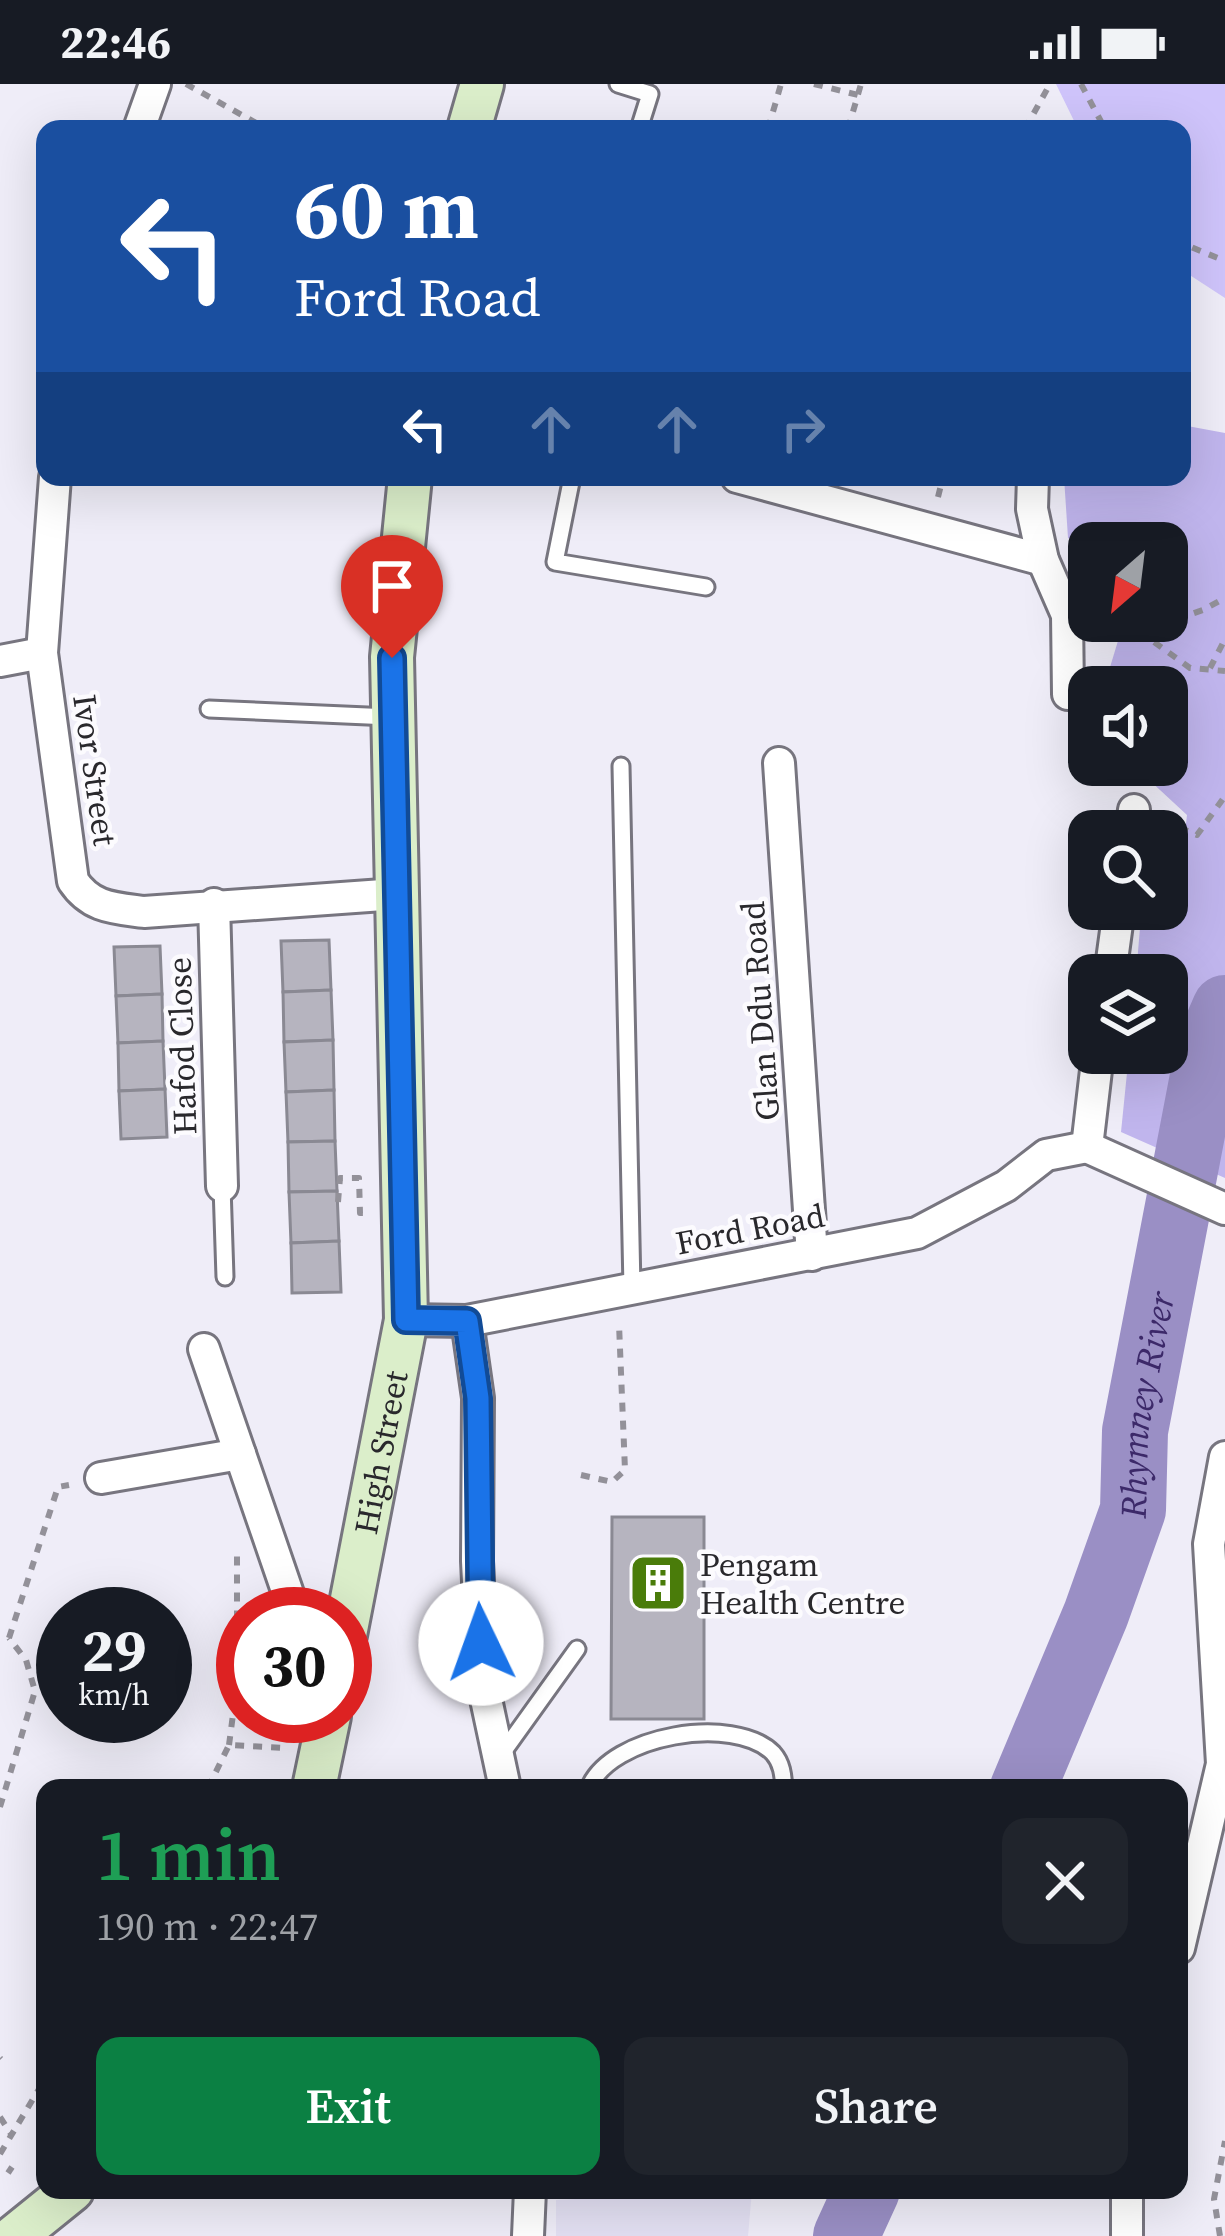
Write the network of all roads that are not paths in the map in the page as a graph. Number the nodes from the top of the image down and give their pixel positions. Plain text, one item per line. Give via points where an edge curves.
1 (155, 84) edge
2 (482, 84) edge
3 (618, 84) edge
4 (142, 120) edge
5 (474, 120) edge
6 (642, 120) edge
7 (54, 486) edge
8 (409, 486) edge
9 (570, 486) edge
10 (800, 486) edge
11 (1033, 486) edge
12 (1043, 560) junction
13 (706, 587) dead end
14 (42, 653) junction
15 (0, 661) edge
16 (1068, 694) dead end
17 (209, 709) dead end
18 (393, 717) junction
19 (779, 763) dead end
20 (621, 766) dead end
21 (397, 894) junction
22 (214, 904) junction
23 (1099, 1074) edge
24 (1101, 1153) junction
25 (222, 1186) joint
26 (1225, 1209) edge
27 (812, 1255) junction
28 (224, 1277) dead end
29 (625, 1289) junction
30 (406, 1320) junction
31 (467, 1321) junction
32 (204, 1349) dead end
33 (240, 1454) junction
34 (1225, 1457) edge
35 (101, 1478) road end
36 (286, 1587) edge
37 (354, 1587) edge
38 (577, 1649) dead end
39 (502, 1773) edge
40 (595, 1779) edge
41 (783, 1779) edge
42 (1188, 1905) edge
43 (529, 2199) edge
44 (1127, 2199) edge
45 (527, 2236) edge
46 (1127, 2236) edge

1 - 4 street
2 - 5 main road
3 - 6 lane via 650,94
7 - 14 street, Ivor Street
8 - 18 main road, High Street
9 - 13 lane via 555,562
10 - 12 street
11 - 12 street
12 - 16 street via 1067,614
14 - 15 street
14 - 22 street, Ivor Street via 73,881 103,907 144,912
17 - 18 lane
18 - 21 main road, High Street
19 - 27 street, Glan Ddu Road
20 - 29 lane
21 - 22 street, Ivor Street
21 - 30 main road, High Street
22 - 25 street, Hafod Close
23 - 24 street
24 - 26 street
24 - 27 street, Ford Road via 1046,1155 917,1233
25 - 28 lane
27 - 29 street, Ford Road
29 - 31 street, Ford Road
30 - 31 street, Ford Road
30 - 37 main road, High Street
31 - 39 street via 478,1398 483,1685
32 - 33 street
33 - 35 street
33 - 36 street
34 - 42 street via 1209,1544 1222,1764
38 - 39 lane
40 - 41 lane via 630,1747 662,1736 718,1735 772,1752
43 - 45 street
44 - 46 street

